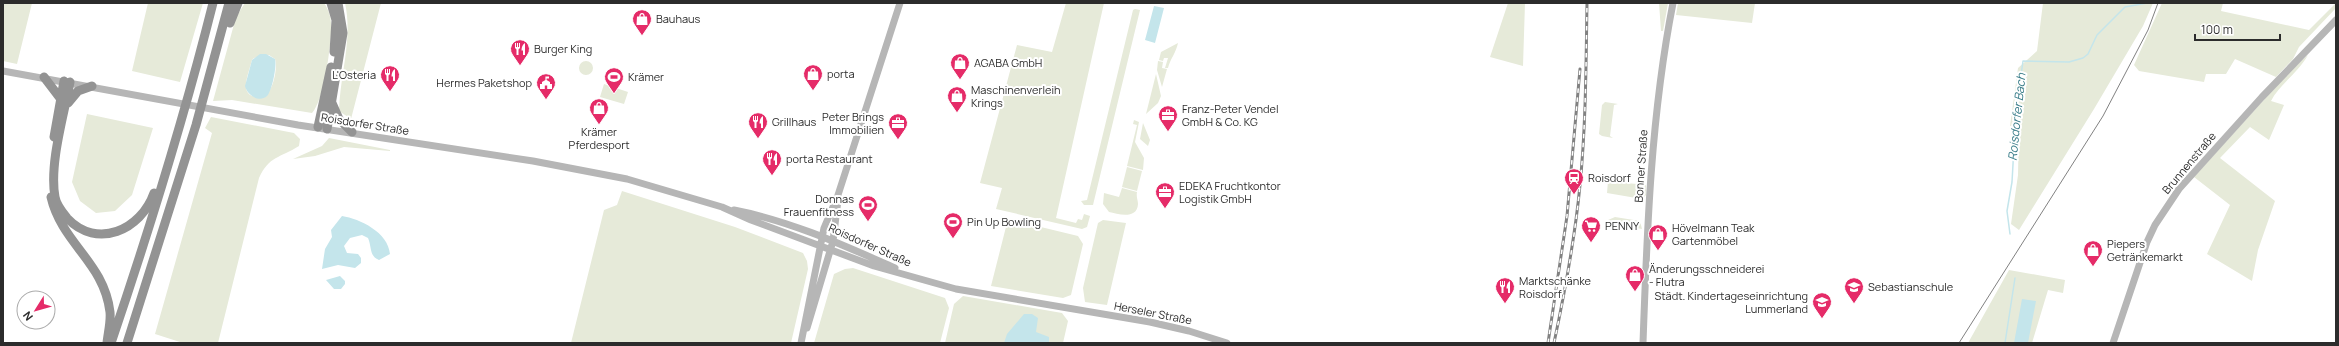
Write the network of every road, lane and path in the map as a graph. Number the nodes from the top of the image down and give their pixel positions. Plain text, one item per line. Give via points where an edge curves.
1 (213, 3) edge
2 (229, 3) edge
3 (238, 3) edge
4 (330, 3) edge
5 (338, 3) edge
6 (900, 3) edge
7 (1673, 3) edge
8 (2336, 20) edge
9 (214, 65) junction
10 (3, 71) edge
11 (44, 77) junction
12 (67, 81) junction
13 (92, 86) junction
14 (60, 98) junction
15 (332, 101) junction
16 (66, 106) junction
17 (322, 128) junction
18 (352, 132) junction
19 (168, 163) junction
20 (838, 194) junction
21 (722, 207) junction
22 (822, 237) junction
23 (834, 241) junction
24 (820, 246) junction
25 (831, 250) junction
26 (916, 278) junction
27 (1074, 308) joint
28 (107, 343) edge
29 (111, 343) edge
30 (127, 343) edge
31 (801, 343) edge
32 (1227, 343) edge
33 (1643, 343) edge
34 (2113, 343) edge

1 - 19 highway
2 - 9 highway
3 - 9 highway
4 - 17 highway via 336,20 336,40
5 - 15 highway via 343,33
6 - 20 main road
7 - 33 main road, Bonner Straße via 1660,70 1646,260
8 - 34 main road, Brunnenstraße via 2179,189 2155,225
9 - 30 highway
10 - 11 main road, Roisdorfer Straße
11 - 12 main road, Roisdorfer Straße
11 - 14 highway
12 - 13 main road, Roisdorfer Straße
12 - 14 highway
12 - 16 highway
13 - 16 highway via 78,91
13 - 17 main road, Roisdorfer Straße
14 - 28 highway via 49,170 49,190 54,211 64,231 95,268 106,291 111,314
15 - 17 highway
15 - 18 highway via 339,119
16 - 19 highway via 53,177 55,199 63,213 74,224 99,234 115,232 128,226 140,218 148,208
17 - 18 main road, Roisdorfer Straße
18 - 21 main road, Roisdorfer Straße via 584,170 664,189
19 - 29 highway
20 - 22 main road
20 - 23 main road
21 - 22 main road, Roisdorfer Straße via 756,214
21 - 24 main road, Roisdorfer Straße
22 - 23 main road, Roisdorfer Straße
22 - 24 main road
23 - 25 main road
23 - 26 main road, Roisdorfer Straße
24 - 25 main road, Roisdorfer Straße
24 - 31 main road
25 - 26 main road, Roisdorfer Straße
25 - 31 main road
26 - 27 main road, Roisdorfer Straße via 988,295
27 - 32 main road, Herseler Straße via 1188,331

